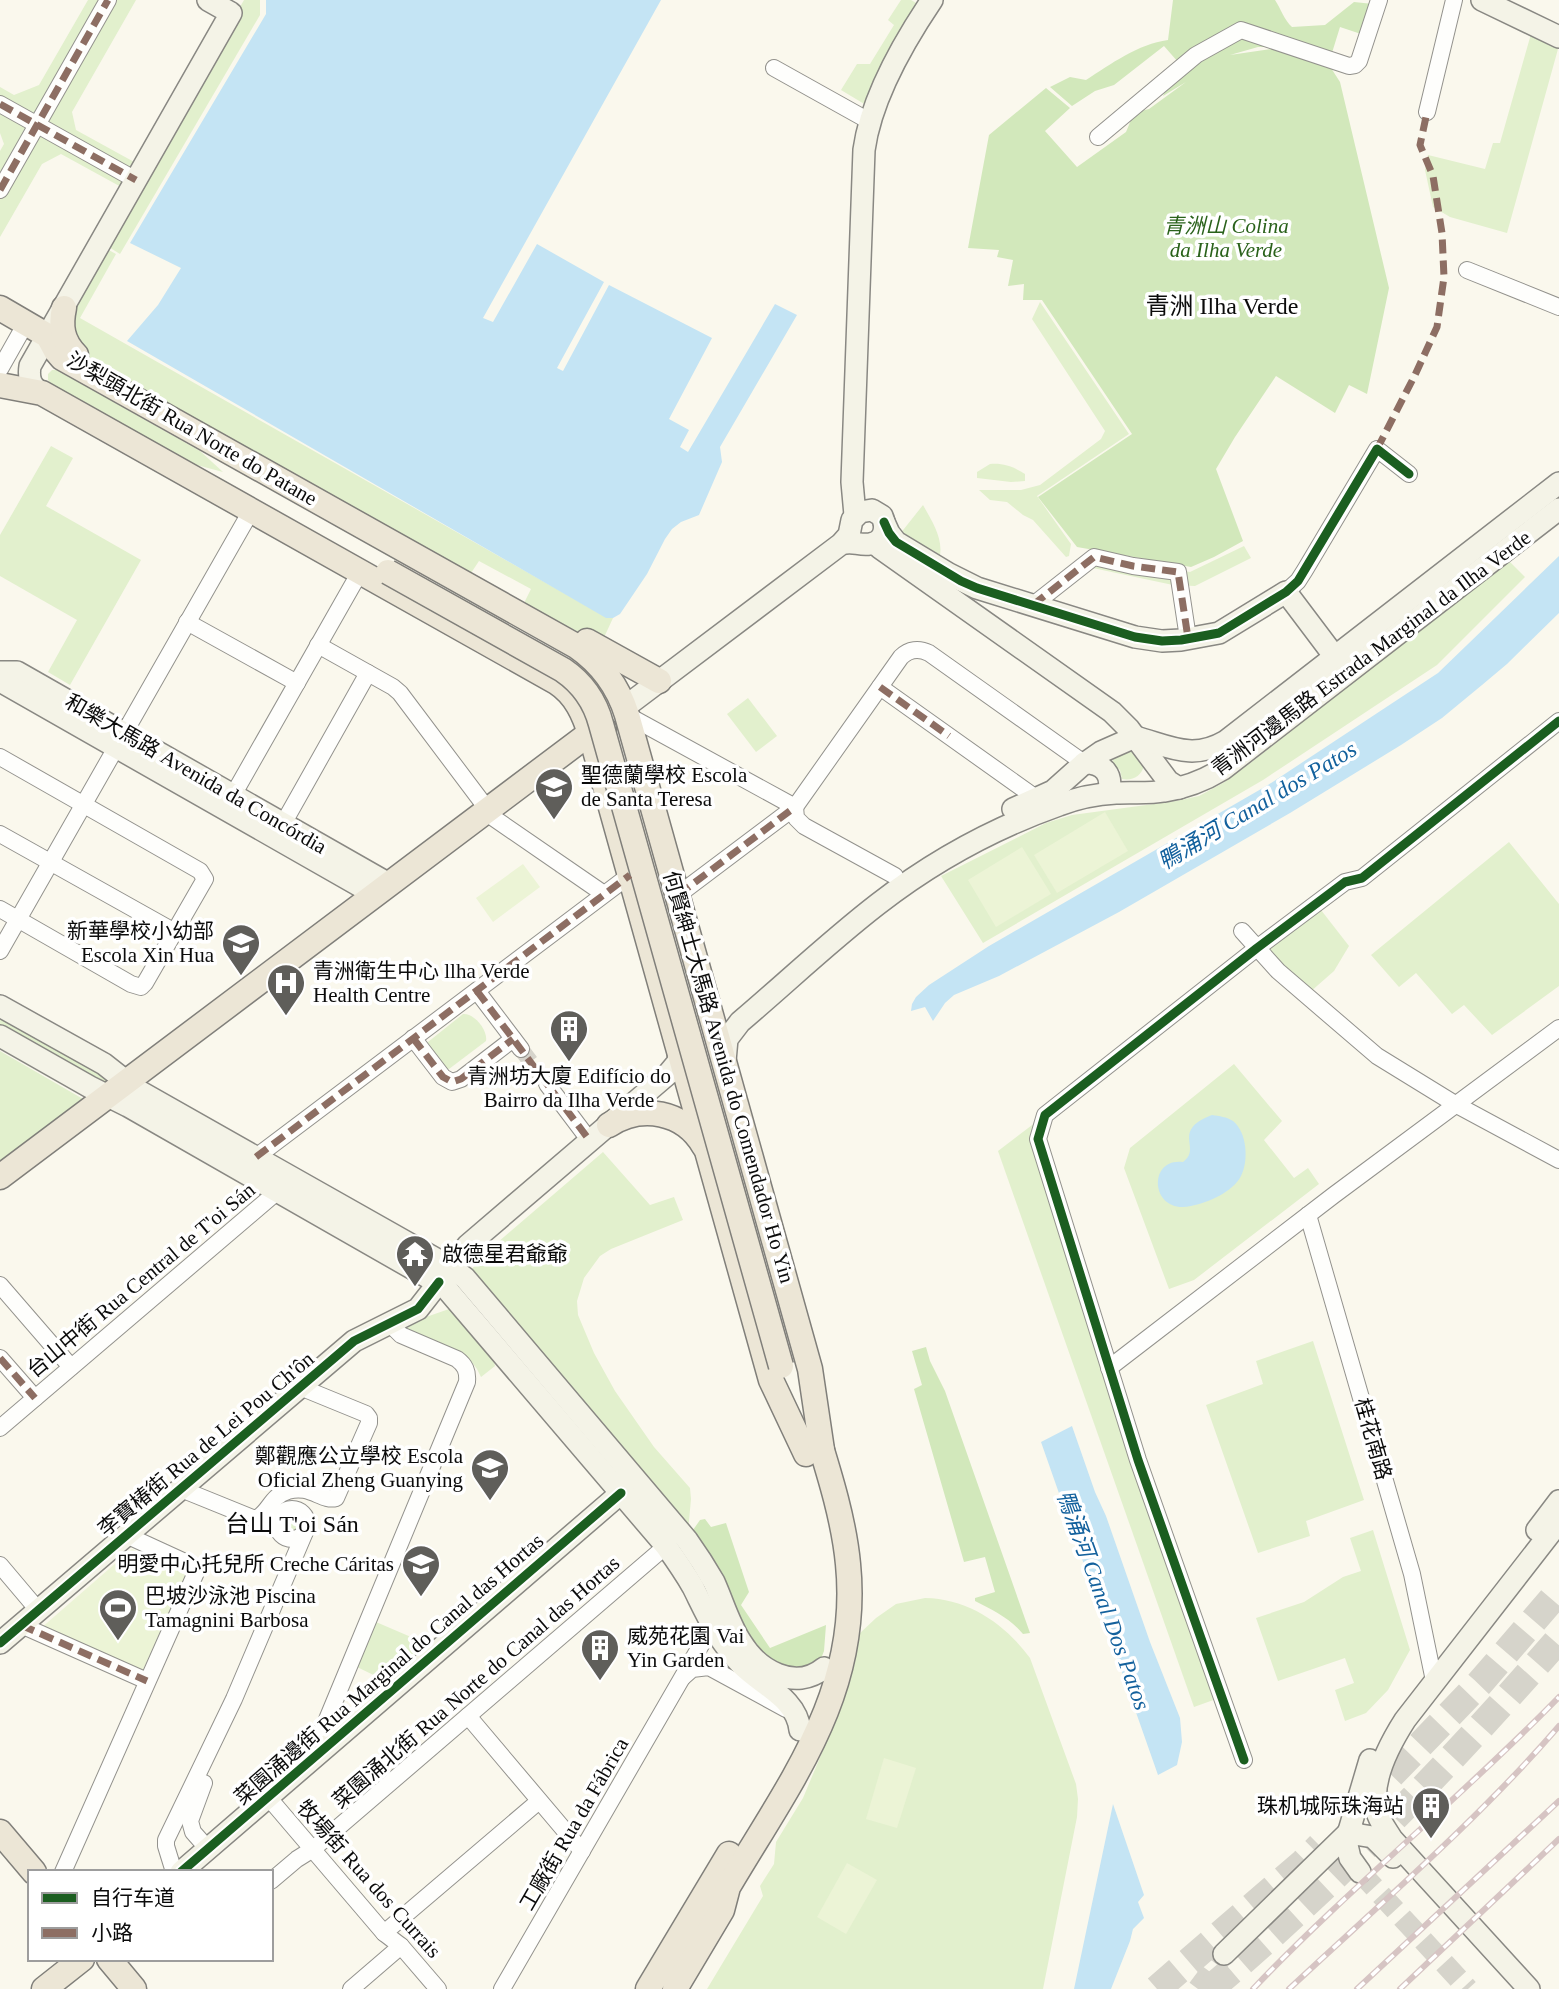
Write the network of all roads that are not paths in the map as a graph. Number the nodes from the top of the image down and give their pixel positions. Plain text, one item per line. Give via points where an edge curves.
1 (108, 0) edge
2 (208, 0) edge
3 (932, 0) edge
4 (1379, 0) edge
5 (1454, 0) edge
6 (1495, 3) edge
7 (235, 7) edge
8 (1559, 37) edge
9 (774, 68) dead end
10 (0, 104) edge
11 (1427, 112) dead end
12 (869, 121) junction
13 (37, 125) junction
14 (1098, 137) dead end
15 (136, 180) junction
16 (0, 190) edge
17 (1467, 270) dead end
18 (1559, 307) edge
19 (0, 308) edge
20 (64, 308) junction
21 (26, 323) junction
22 (48, 335) junction
23 (0, 369) edge
24 (102, 380) junction
25 (15, 391) edge
26 (1409, 474) dead end
27 (1559, 483) edge
28 (1559, 509) edge
29 (251, 510) junction
30 (343, 516) junction
31 (862, 529) junction
32 (323, 551) junction
33 (391, 566) junction
34 (360, 572) junction
35 (1286, 592) junction
36 (1033, 605) junction
37 (518, 614) junction
38 (187, 622) junction
39 (554, 634) junction
40 (1188, 638) junction
41 (1018, 644) junction
42 (318, 645) junction
43 (1335, 657) junction
44 (534, 669) junction
45 (0, 672) edge
46 (368, 673) junction
47 (0, 681) edge
48 (659, 681) junction
49 (296, 683) junction
50 (880, 687) junction
51 (626, 711) junction
52 (1120, 719) junction
53 (1559, 721) edge
54 (590, 733) junction
55 (1135, 737) junction
56 (120, 740) junction
57 (1173, 750) junction
58 (637, 751) junction
59 (0, 757) edge
60 (1087, 761) junction
61 (1172, 783) junction
62 (1108, 793) junction
63 (1036, 798) junction
64 (229, 802) junction
65 (83, 805) junction
66 (795, 807) junction
67 (486, 811) junction
68 (283, 824) junction
69 (0, 834) edge
70 (664, 847) junction
71 (50, 862) junction
72 (895, 876) junction
73 (633, 886) junction
74 (382, 889) junction
75 (604, 894) junction
76 (680, 903) junction
77 (0, 909) edge
78 (18, 919) junction
79 (1242, 931) dead end
80 (175, 932) junction
81 (1257, 948) junction
82 (0, 951) edge
83 (653, 959) junction
84 (479, 988) junction
85 (0, 1006) edge
86 (714, 1026) junction
87 (1559, 1028) edge
88 (0, 1036) edge
89 (409, 1042) junction
90 (679, 1050) junction
91 (724, 1063) junction
92 (688, 1082) junction
93 (547, 1084) tunnel mouth
94 (117, 1089) junction
95 (1455, 1104) junction
96 (742, 1124) junction
97 (609, 1125) junction
98 (590, 1141) junction
99 (251, 1154) junction
100 (1559, 1160) edge
101 (711, 1166) junction
102 (0, 1178) edge
103 (270, 1186) junction
104 (759, 1187) junction
105 (317, 1202) junction
106 (1308, 1214) junction
107 (731, 1236) junction
108 (410, 1244) junction
109 (468, 1245) junction
110 (445, 1275) junction
111 (0, 1285) edge
112 (392, 1322) junction
113 (0, 1357) edge
114 (523, 1363) junction
115 (71, 1367) junction
116 (1109, 1368) junction
117 (300, 1387) junction
118 (35, 1398) junction
119 (568, 1399) junction
120 (0, 1428) edge
121 (814, 1452) junction
122 (181, 1489) junction
123 (621, 1493) junction
124 (1559, 1501) edge
125 (274, 1512) junction
126 (1559, 1522) edge
127 (126, 1535) junction
128 (666, 1546) junction
129 (0, 1565) edge
130 (705, 1567) junction
131 (38, 1610) junction
132 (21, 1625) junction
133 (712, 1626) junction
134 (0, 1643) edge
135 (824, 1668) junction
136 (1432, 1673) junction
137 (681, 1679) junction
138 (148, 1681) junction
139 (234, 1699) junction
140 (468, 1716) junction
141 (799, 1723) junction
142 (1244, 1760) dead end
143 (310, 1761) junction
144 (268, 1797) junction
145 (539, 1801) junction
146 (0, 1832) edge
147 (1348, 1833) junction
148 (1392, 1839) junction
149 (208, 1849) junction
150 (313, 1849) junction
151 (582, 1851) junction
152 (1321, 1858) junction
153 (32, 1870) edge
154 (63, 1870) edge
155 (173, 1870) edge
156 (183, 1870) edge
157 (273, 1879) edge
158 (729, 1887) junction
159 (384, 1933) junction
160 (401, 1946) junction
161 (1224, 1954) tunnel mouth
162 (79, 1961) edge
163 (111, 1961) edge
164 (44, 1989) edge
165 (134, 1989) edge
166 (351, 1989) edge
167 (438, 1989) edge
168 (502, 1989) edge
169 (648, 1989) edge
170 (664, 1989) edge
171 (675, 1989) edge
172 (1509, 1989) edge
173 (1528, 1989) edge

1 - 13 street
2 - 7 main road
3 - 12 main road
4 - 14 street via 1355,65 1241,30 1196,55
5 - 11 street
6 - 8 main road
7 - 15 main road
9 - 12 street
10 - 13 street
12 - 31 main road via 862,164 852,482 862,503
13 - 15 street
13 - 16 street
15 - 20 main road
17 - 18 street
19 - 21 main road
20 - 22 main road
20 - 24 main road via 61,322 66,342
21 - 22 main road
21 - 23 street
22 - 24 main road, 沙梨頭北街 Rua Norte do Patane via 62,358
22 - 25 main road via 30,366 32,385
24 - 30 main road, 沙梨頭北街 Rua Norte do Patane
25 - 29 main road, 沙梨頭北街 Rua Norte do Patane
26 - 35 street via 1377,449 1305,570
27 - 43 main road, 青洲河邊馬路 Estrada Marginal da Ilha Verde
28 - 61 main road, 青洲河邊馬路 Estrada Marginal da Ilha Verde via 1223,769 1200,781
29 - 32 main road, 沙梨頭北街 Rua Norte do Patane
29 - 38 street
30 - 33 main road, 沙梨頭北街 Rua Norte do Patane
30 - 37 main road, 沙梨頭北街 Rua Norte do Patane
31 - 36 main road via 889,533 955,578
31 - 41 main road via 882,549
31 - 48 main road
32 - 33 main road, 沙梨頭北街 Rua Norte do Patane
32 - 34 main road, 沙梨頭北街 Rua Norte do Patane
33 - 121 main road, 何賢紳士大馬路 Avenida do Comendador Ho Yin via 570,658 595,681 609,703
34 - 42 street
34 - 44 main road, 沙梨頭北街 Rua Norte do Patane
35 - 40 main road via 1219,632
35 - 43 main road
36 - 40 main road via 1135,637
36 - 40 street via 1094,557 1178,572
36 - 41 main road via 1014,616 1011,631
37 - 39 main road, 沙梨頭北街 Rua Norte do Patane
37 - 48 main road via 561,627
38 - 49 street
38 - 56 street
39 - 44 main road via 561,643 561,657 552,668
39 - 51 main road, 沙梨頭北街 Rua Norte do Patane via 599,665
41 - 52 main road
42 - 46 street
42 - 49 street
43 - 57 main road, 青洲河邊馬路 Estrada Marginal da Ilha Verde via 1220,744 1197,751
44 - 54 main road, 沙梨頭北街 Rua Norte do Patane via 570,694
45 - 56 main road, 和樂大馬路 Avenida da Concórdia via 17,672
46 - 67 street via 400,693
46 - 68 street
47 - 56 main road, 和樂大馬路 Avenida da Concórdia
48 - 51 main road
49 - 64 street
50 - 60 street via 901,657 912,650 929,653
50 - 63 street
50 - 66 street
51 - 54 main road
51 - 58 main road, 何賢紳士大馬路 Avenida do Comendador Ho Yin
51 - 66 street
52 - 55 main road
52 - 60 main road
53 - 81 street via 1362,878 1345,882
54 - 58 main road via 613,730 632,741
54 - 67 main road
54 - 73 main road, 何賢紳士大馬路 Avenida do Comendador Ho Yin
55 - 57 main road, 青洲河邊馬路 Estrada Marginal da Ilha Verde
55 - 60 main road
55 - 61 main road
56 - 64 main road, 和樂大馬路 Avenida da Concórdia
56 - 65 street
57 - 61 main road via 1163,763
58 - 70 main road, 何賢紳士大馬路 Avenida do Comendador Ho Yin
59 - 65 street
60 - 62 main road via 1106,771
60 - 63 main road via 1053,791
61 - 62 main road, 青洲河邊馬路 Estrada Marginal da Ilha Verde via 1150,793
62 - 91 main road, 青洲河邊馬路 Estrada Marginal da Ilha Verde via 1012,824 920,874 740,1022 727,1039
63 - 72 main road via 958,836
64 - 68 main road, 和樂大馬路 Avenida da Concórdia
64 - 74 main road, 和樂大馬路 Avenida da Concórdia
65 - 71 street
65 - 80 street via 200,871 204,881
66 - 72 street via 796,818 804,826
66 - 76 street
67 - 74 main road
67 - 75 street
68 - 74 main road, 和樂大馬路 Avenida da Concórdia
69 - 71 street
70 - 73 main road via 643,841 631,849
70 - 76 main road, 何賢紳士大馬路 Avenida do Comendador Ho Yin
71 - 78 street
71 - 80 street
72 - 86 main road
73 - 75 street
73 - 83 main road, 何賢紳士大馬路 Avenida do Comendador Ho Yin
74 - 94 main road
75 - 84 street
76 - 83 main road via 689,948 686,957 674,965
76 - 86 main road, 何賢紳士大馬路 Avenida do Comendador Ho Yin
77 - 78 street
78 - 80 street via 141,987
78 - 82 street
79 - 81 street
81 - 95 street via 1377,1056
81 - 116 street via 1045,1115 1038,1139
83 - 90 main road, 何賢紳士大馬路 Avenida do Comendador Ho Yin
84 - 89 street
84 - 89 street via 517,1044 452,1082
85 - 94 main road via 104,1064
86 - 91 main road, 何賢紳士大馬路 Avenida do Comendador Ho Yin
86 - 92 main road via 694,1049
87 - 95 street
88 - 94 main road
89 - 99 street
90 - 92 main road, 何賢紳士大馬路 Avenida do Comendador Ho Yin
90 - 97 main road, 李寶椿街 Rua de Lei Pou Ch'ôn via 675,1067
91 - 96 main road, 何賢紳士大馬路 Avenida do Comendador Ho Yin
92 - 101 main road, 何賢紳士大馬路 Avenida do Comendador Ho Yin
93 - 98 street
94 - 99 main road via 137,1090
94 - 102 main road
94 - 103 main road
95 - 100 street
95 - 106 street
96 - 101 main road via 729,1118 714,1121 709,1139
96 - 104 main road, 何賢紳士大馬路 Avenida do Comendador Ho Yin
97 - 98 main road, 李寶椿街 Rua de Lei Pou Ch'ôn
97 - 101 main road via 638,1113 668,1116 694,1132
98 - 109 main road, 李寶椿街 Rua de Lei Pou Ch'ôn
99 - 103 main road
99 - 105 main road
101 - 107 main road, 何賢紳士大馬路 Avenida do Comendador Ho Yin
103 - 105 main road
103 - 115 street, 台山中街 Rua Central de T'oi Sán via 254,1211
104 - 107 main road via 763,1233 752,1242
104 - 121 main road, 何賢紳士大馬路 Avenida do Comendador Ho Yin via 810,1368
105 - 108 main road
105 - 110 main road
106 - 116 street
106 - 136 street, 桂花南路 via 1412,1574
107 - 121 main road, 何賢紳士大馬路 Avenida do Comendador Ho Yin via 771,1380
108 - 109 main road via 448,1249
108 - 110 main road
109 - 110 main road, 李寶椿街 Rua de Lei Pou Ch'ôn
110 - 112 main road, 李寶椿街 Rua de Lei Pou Ch'ôn via 418,1309
110 - 114 main road
111 - 115 street
112 - 117 main road, 李寶椿街 Rua de Lei Pou Ch'ôn via 354,1341
112 - 143 street via 401,1335 462,1363 467,1382
113 - 118 street
114 - 119 main road
114 - 123 main road
115 - 118 street, 台山中街 Rua Central de T'oi Sán
116 - 142 street
117 - 122 main road, 李寶椿街 Rua de Lei Pou Ch'ôn
117 - 125 street via 366,1414 369,1423 336,1498 310,1490 287,1491 276,1496
118 - 120 street, 台山中街 Rua Central de T'oi Sán
119 - 123 main road via 581,1428 620,1474 624,1483
119 - 130 main road via 682,1533
121 - 135 main road, 何賢紳士大馬路 Avenida do Comendador Ho Yin via 832,1567 832,1614
121 - 158 main road, 何賢紳士大馬路 Avenida do Comendador Ho Yin via 843,1531 849,1566 842,1664 817,1734
122 - 125 street via 251,1519
122 - 127 main road, 李寶椿街 Rua de Lei Pou Ch'ôn
123 - 128 main road
123 - 143 main road, 菜園涌邊街 Rua Marginal do Canal das Hortas
124 - 136 main road
125 - 139 street via 300,1511 307,1523
126 - 136 main road
127 - 131 main road, 李寶椿街 Rua de Lei Pou Ch'ôn
127 - 138 street via 198,1568
128 - 130 main road
128 - 133 main road
128 - 140 street, 菜園涌北街 Rua Norte do Canal das Hortas
129 - 131 street
130 - 135 main road via 739,1640 756,1660 793,1679 810,1677
131 - 132 main road, 李寶椿街 Rua de Lei Pou Ch'ôn
132 - 134 main road, 李寶椿街 Rua de Lei Pou Ch'ôn
132 - 138 street
133 - 137 street, 工廠街 Rua da Fábrica
133 - 141 main road via 742,1665 789,1703
135 - 141 main road, 何賢紳士大馬路 Avenida do Comendador Ho Yin
136 - 147 main road via 1400,1707 1374,1750
136 - 148 main road via 1396,1735 1379,1776 1377,1812
137 - 141 street via 694,1668 709,1667
137 - 151 street, 工廠街 Rua da Fábrica
138 - 154 street
139 - 149 street via 190,1821
139 - 155 street via 166,1840
140 - 145 street
140 - 150 street, 菜園涌北街 Rua Norte do Canal das Hortas
141 - 169 main road, 何賢紳士大馬路 Avenida do Comendador Ho Yin
143 - 144 main road, 菜園涌邊街 Rua Marginal do Canal das Hortas
144 - 149 main road, 菜園涌邊街 Rua Marginal do Canal das Hortas
144 - 150 street, 牧場街 Rua dos Currais
145 - 151 street
145 - 159 street
146 - 153 main road
147 - 148 main road via 1376,1830
147 - 152 main road
147 - 152 main road via 1350,1858 1359,1870 1342,1856
147 - 172 main road via 1373,1838 1388,1850
148 - 173 main road
149 - 156 main road, 菜園涌邊街 Rua Marginal do Canal das Hortas
150 - 157 street, 菜園涌北街 Rua Norte do Canal das Hortas
150 - 159 street, 牧場街 Rua dos Currais
151 - 168 street, 工廠街 Rua da Fábrica
152 - 161 main road
158 - 170 main road via 714,1904
158 - 171 main road, 何賢紳士大馬路 Avenida do Comendador Ho Yin via 722,1910
159 - 160 street, 牧場街 Rua dos Currais
160 - 166 street
160 - 167 street, 牧場街 Rua dos Currais
162 - 164 main road
163 - 165 main road

